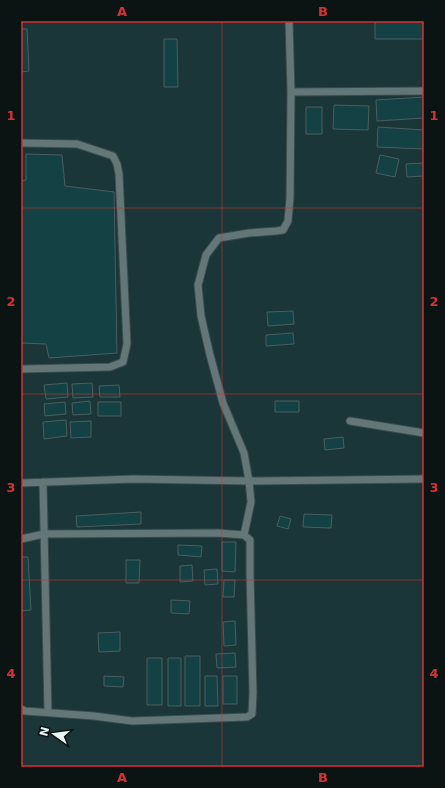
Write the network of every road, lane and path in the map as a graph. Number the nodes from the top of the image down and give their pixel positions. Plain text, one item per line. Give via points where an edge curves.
1 (289, 21) edge
2 (424, 91) edge
3 (291, 92) junction
4 (21, 143) edge
5 (21, 369) edge
6 (350, 421) dead end
7 (424, 433) edge
8 (424, 480) edge
9 (249, 481) junction
10 (43, 482) junction
11 (21, 483) edge
12 (44, 534) junction
13 (244, 535) junction
14 (21, 539) edge
15 (21, 709) edge
16 (48, 712) junction

1 - 3 lane
2 - 3 lane
3 - 9 lane via 290,198 288,220 284,230 219,238 206,255 198,285 201,316 210,355 223,403 244,453
4 - 5 lane via 77,144 113,156 118,174 126,344 123,362 110,367
6 - 7 lane
8 - 9 lane
9 - 10 lane via 133,479
9 - 13 lane via 251,502
10 - 11 lane
10 - 12 lane
12 - 13 lane
12 - 14 lane
12 - 16 lane
13 - 16 lane via 250,540 252,714 247,717 132,721
15 - 16 lane

